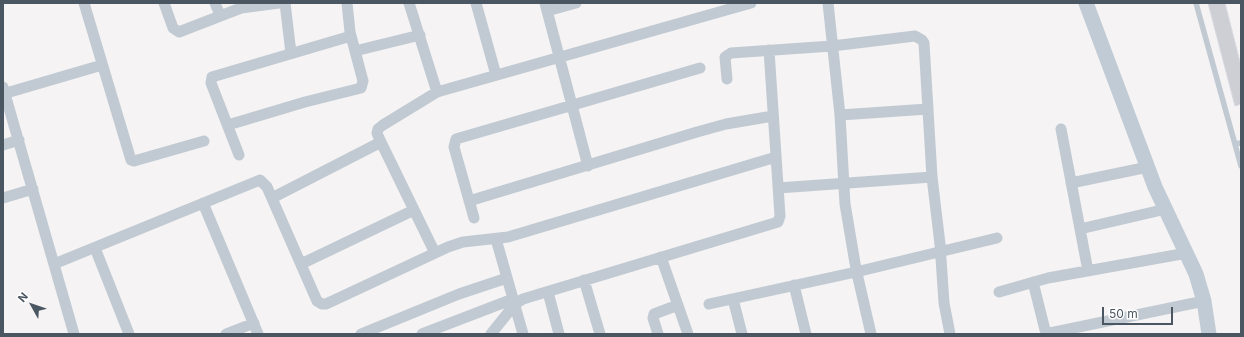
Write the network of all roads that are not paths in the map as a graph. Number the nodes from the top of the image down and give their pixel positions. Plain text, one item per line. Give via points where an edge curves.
1 (84, 3) edge
2 (164, 3) edge
3 (215, 3) edge
4 (279, 3) edge
5 (285, 3) edge
6 (347, 3) edge
7 (409, 3) edge
8 (476, 3) edge
9 (576, 3) edge
10 (751, 3) edge
11 (828, 3) edge
12 (1086, 3) edge
13 (1196, 3) edge
14 (258, 4) edge
15 (546, 7) edge
16 (220, 15) junction
17 (420, 35) junction
18 (351, 36) junction
19 (832, 46) junction
20 (769, 50) junction
21 (355, 51) junction
22 (291, 54) junction
23 (558, 56) junction
24 (102, 65) junction
25 (700, 68) dead end
26 (496, 75) junction
27 (727, 79) dead end
28 (4, 91) edge
29 (437, 92) junction
30 (572, 106) junction
31 (928, 109) junction
32 (840, 115) junction
33 (773, 116) junction
34 (228, 125) junction
35 (1060, 129) dead end
36 (19, 140) junction
37 (204, 141) dead end
38 (381, 142) junction
39 (1238, 144) edge
40 (3, 145) edge
41 (239, 155) dead end
42 (776, 157) junction
43 (588, 166) junction
44 (1241, 166) edge
45 (1148, 167) junction
46 (932, 177) junction
47 (844, 183) junction
48 (1071, 183) junction
49 (778, 188) junction
50 (32, 189) junction
51 (3, 198) edge
52 (272, 198) junction
53 (469, 201) junction
54 (203, 203) junction
55 (1166, 209) junction
56 (414, 210) junction
57 (474, 218) dead end
58 (1080, 229) junction
59 (997, 238) dead end
60 (496, 239) junction
61 (95, 248) junction
62 (940, 252) junction
63 (435, 253) junction
64 (1187, 253) junction
65 (661, 257) junction
66 (54, 264) junction
67 (301, 264) junction
68 (1088, 271) junction
69 (856, 272) junction
70 (507, 278) junction
71 (584, 280) junction
72 (1033, 282) junction
73 (794, 285) junction
74 (548, 292) junction
75 (999, 292) dead end
76 (733, 299) junction
77 (514, 301) junction
78 (1204, 301) junction
79 (709, 304) dead end
80 (678, 305) junction
81 (254, 323) junction
82 (74, 334) edge
83 (129, 334) edge
84 (226, 334) edge
85 (258, 334) edge
86 (361, 334) edge
87 (422, 334) edge
88 (491, 334) edge
89 (523, 334) edge
90 (559, 334) edge
91 (600, 334) edge
92 (658, 334) edge
93 (688, 334) edge
94 (742, 334) edge
95 (806, 334) edge
96 (871, 334) edge
97 (950, 334) edge
98 (1209, 334) edge

1 - 24 street
2 - 16 street via 173,28 179,32
3 - 16 street
4 - 14 street
5 - 22 street
6 - 18 street
7 - 17 street
8 - 26 street
9 - 15 street
10 - 23 street
11 - 19 street
12 - 45 street
13 - 39 lane
14 - 16 street
15 - 23 street
17 - 21 street
17 - 29 street
18 - 21 street
18 - 22 street
19 - 20 street
19 - 31 street via 919,37 924,43
19 - 32 street
20 - 27 street via 728,54 725,57
20 - 33 street
21 - 34 street via 363,81 361,88
22 - 34 street via 212,77 211,83
23 - 26 street
23 - 30 street
24 - 28 street
24 - 37 street via 131,160
25 - 30 street
26 - 29 street
28 - 36 street
29 - 38 street via 378,129
30 - 43 street
30 - 53 street via 456,139 454,147
31 - 32 street
31 - 46 street
32 - 47 street
33 - 42 street
33 - 43 street via 712,128
34 - 41 street
35 - 48 street
36 - 40 street
36 - 50 street
38 - 52 street
38 - 56 street
39 - 44 lane
42 - 49 street
42 - 60 street
43 - 53 street
45 - 48 street
45 - 55 street
46 - 47 street
46 - 62 street
47 - 49 street
47 - 69 street
48 - 58 street
49 - 65 street via 778,222
50 - 51 street
50 - 66 street
52 - 54 street via 260,180
52 - 67 street
53 - 57 street
54 - 61 street
54 - 81 street
55 - 58 street
55 - 64 street
56 - 63 street
56 - 67 street
58 - 68 street
59 - 62 street
60 - 63 street via 463,242
60 - 70 street
61 - 66 street
61 - 83 street
62 - 69 street
62 - 97 street via 944,303
63 - 67 street via 322,304 317,301
64 - 68 street
64 - 78 street
65 - 71 street
65 - 80 street
66 - 82 street
68 - 72 street
69 - 73 street
69 - 96 street
70 - 77 street
70 - 86 street via 459,294
71 - 74 street
71 - 91 street
72 - 75 street
72 - 78 street via 1046,330 1050,333
73 - 76 street
73 - 95 street
74 - 77 street
74 - 90 street
76 - 79 street
76 - 94 street
77 - 87 street
77 - 88 street
77 - 89 street
78 - 98 street
80 - 92 street via 654,314
80 - 93 street
81 - 84 street
81 - 85 street

